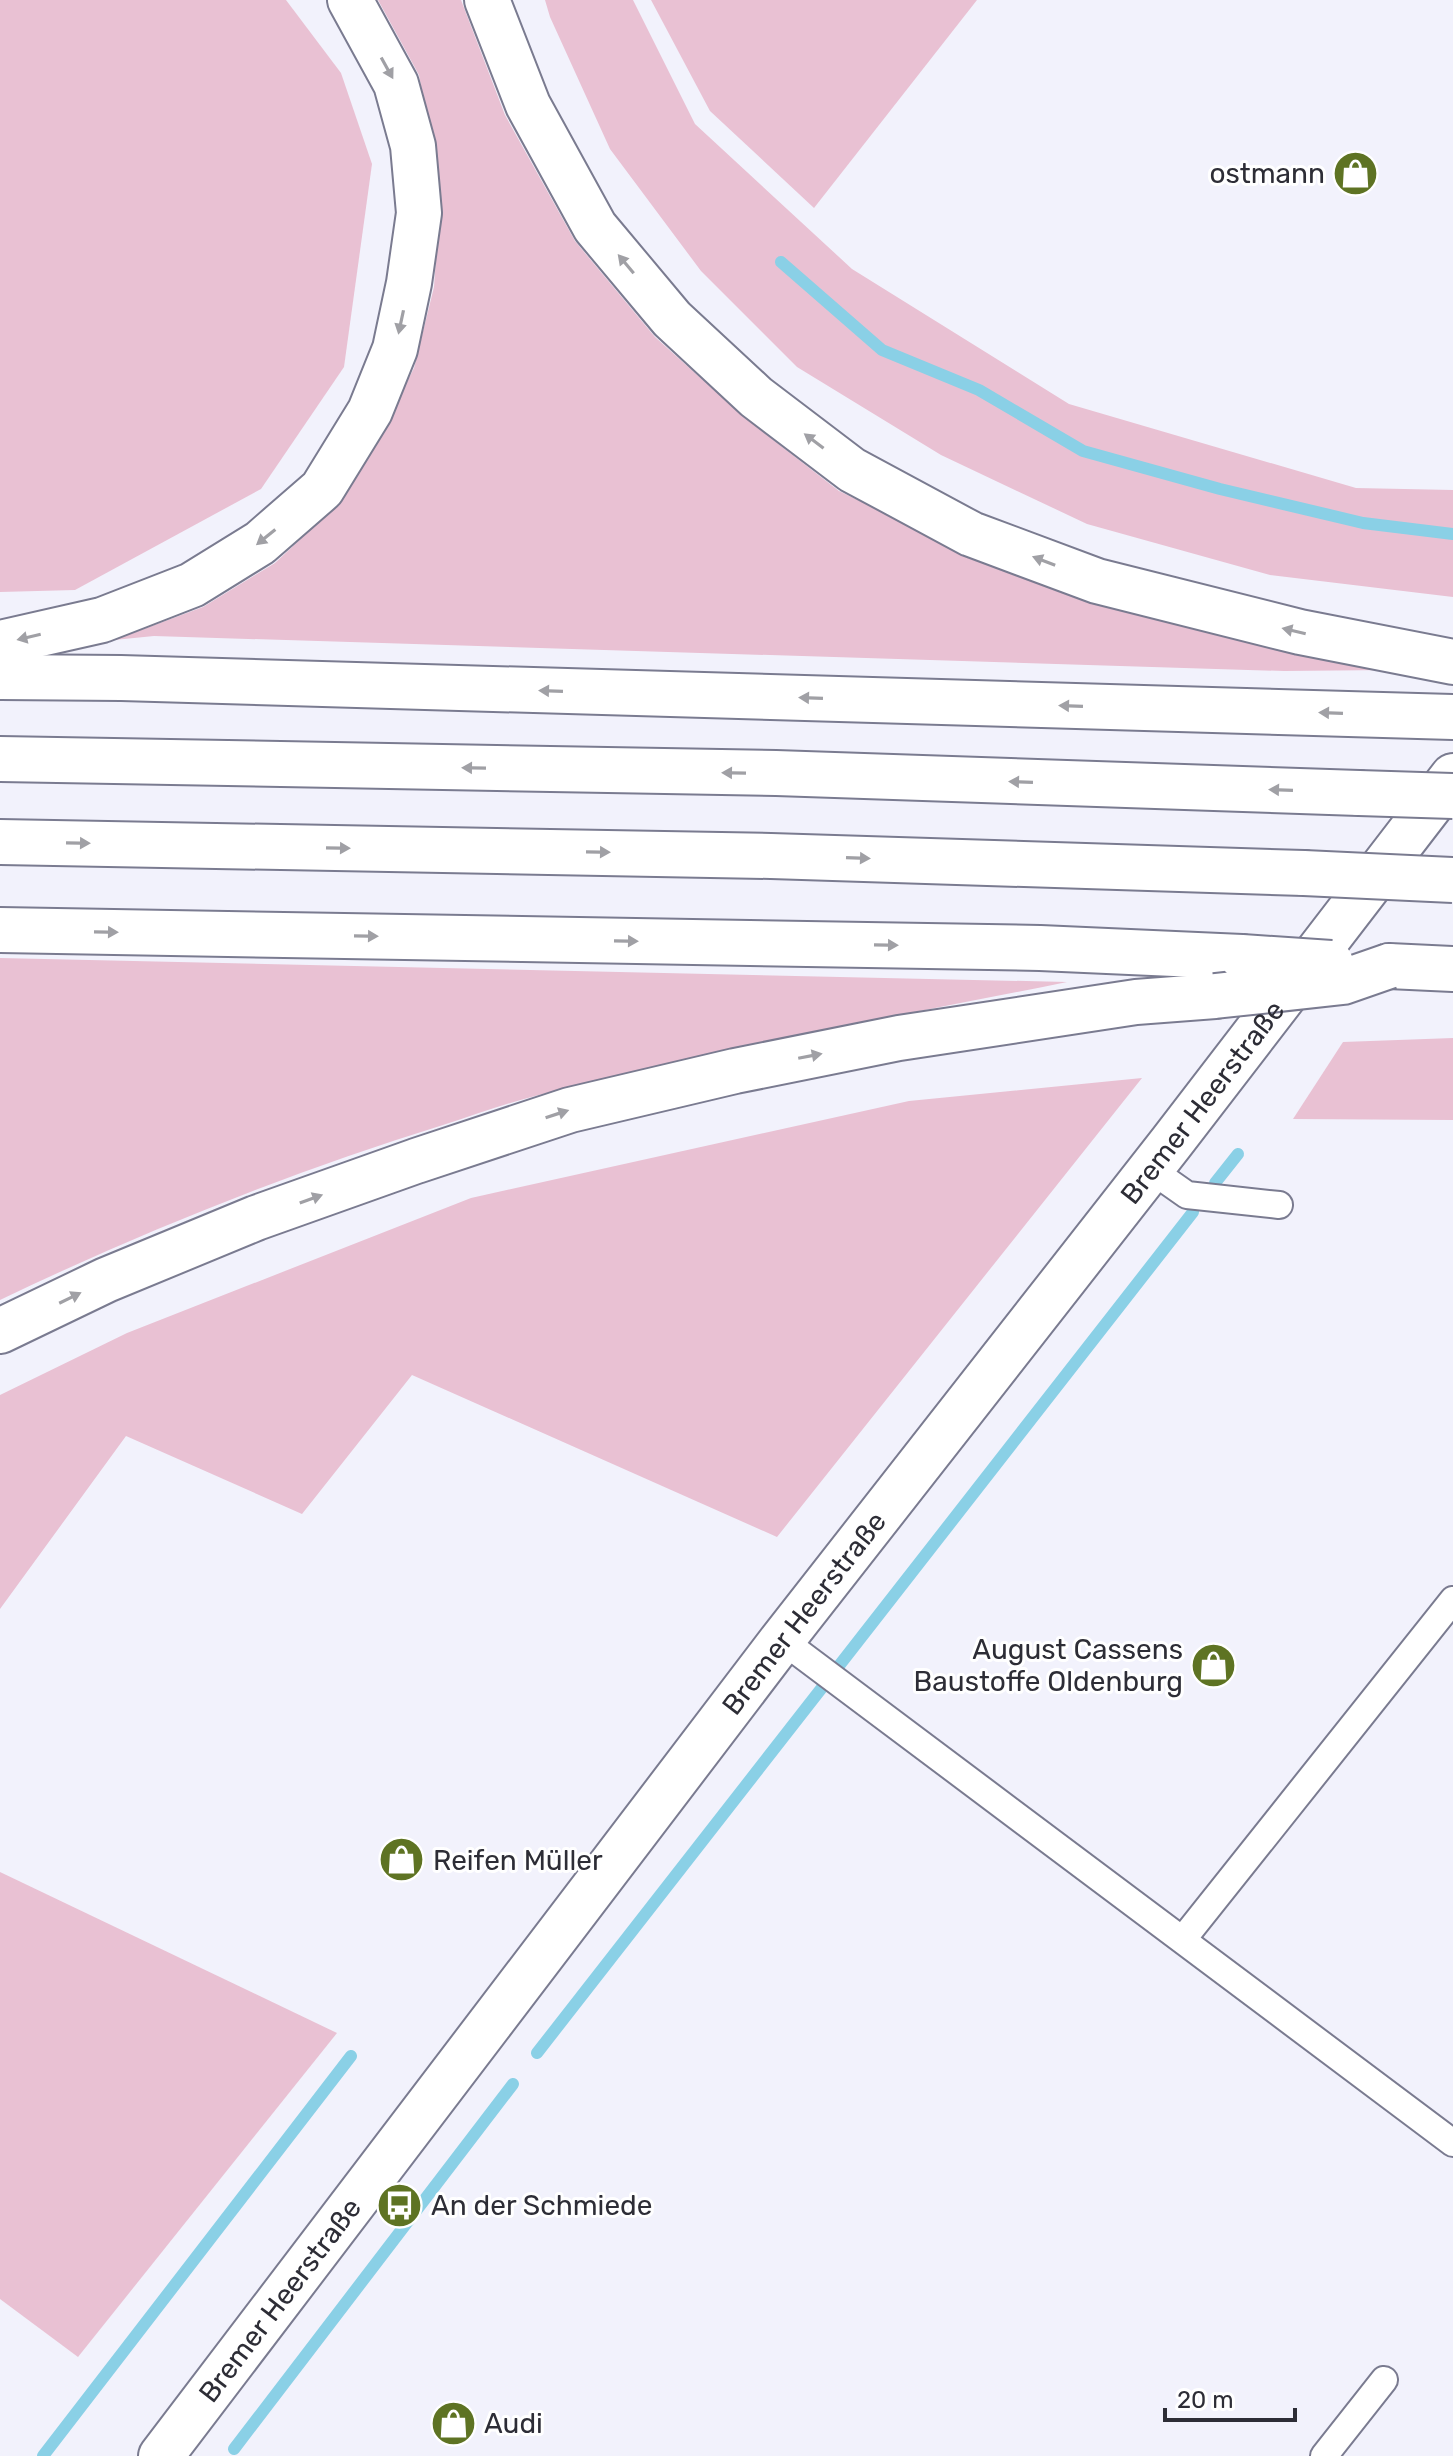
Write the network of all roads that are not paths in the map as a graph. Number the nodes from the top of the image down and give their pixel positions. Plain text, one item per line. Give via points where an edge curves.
1 (350, 0) edge
2 (487, 0) edge
3 (0, 643) edge
4 (1453, 662) edge
5 (0, 677) edge
6 (1453, 717) edge
7 (0, 759) edge
8 (1453, 776) edge
9 (1453, 796) edge
10 (0, 842) edge
11 (1453, 880) edge
12 (0, 930) edge
13 (1389, 966) junction
14 (1453, 969) edge
15 (1150, 1169) junction
16 (1279, 1205) dead end
17 (0, 1331) edge
18 (1453, 1600) edge
19 (782, 1640) junction
20 (1183, 1939) junction
21 (1453, 2143) edge
22 (1384, 2380) dead end
23 (161, 2456) edge
24 (1324, 2456) edge

1 -> 3 main road via 396,84 413,146 419,213 395,349 370,411 322,489 249,550 192,585 102,620
4 -> 2 main road via 1300,632 1097,581 971,534 852,470 756,397 672,319 595,227 528,105
6 -> 5 main road
9 -> 7 main road, bridge via 776,773
8 - 15 main road, Bremer Heerstraße
10 -> 11 main road, bridge via 756,855
12 -> 13 main road, bridge via 1040,948
13 - 14 main road
17 -> 13 main road, bridge via 256,1218 570,1110 899,1038 1136,1002 1343,982
15 - 16 lane via 1187,1195
15 - 19 main road, Bremer Heerstraße
18 - 20 lane
19 - 20 lane
19 - 23 main road, Bremer Heerstraße
20 - 21 lane
22 - 24 lane

